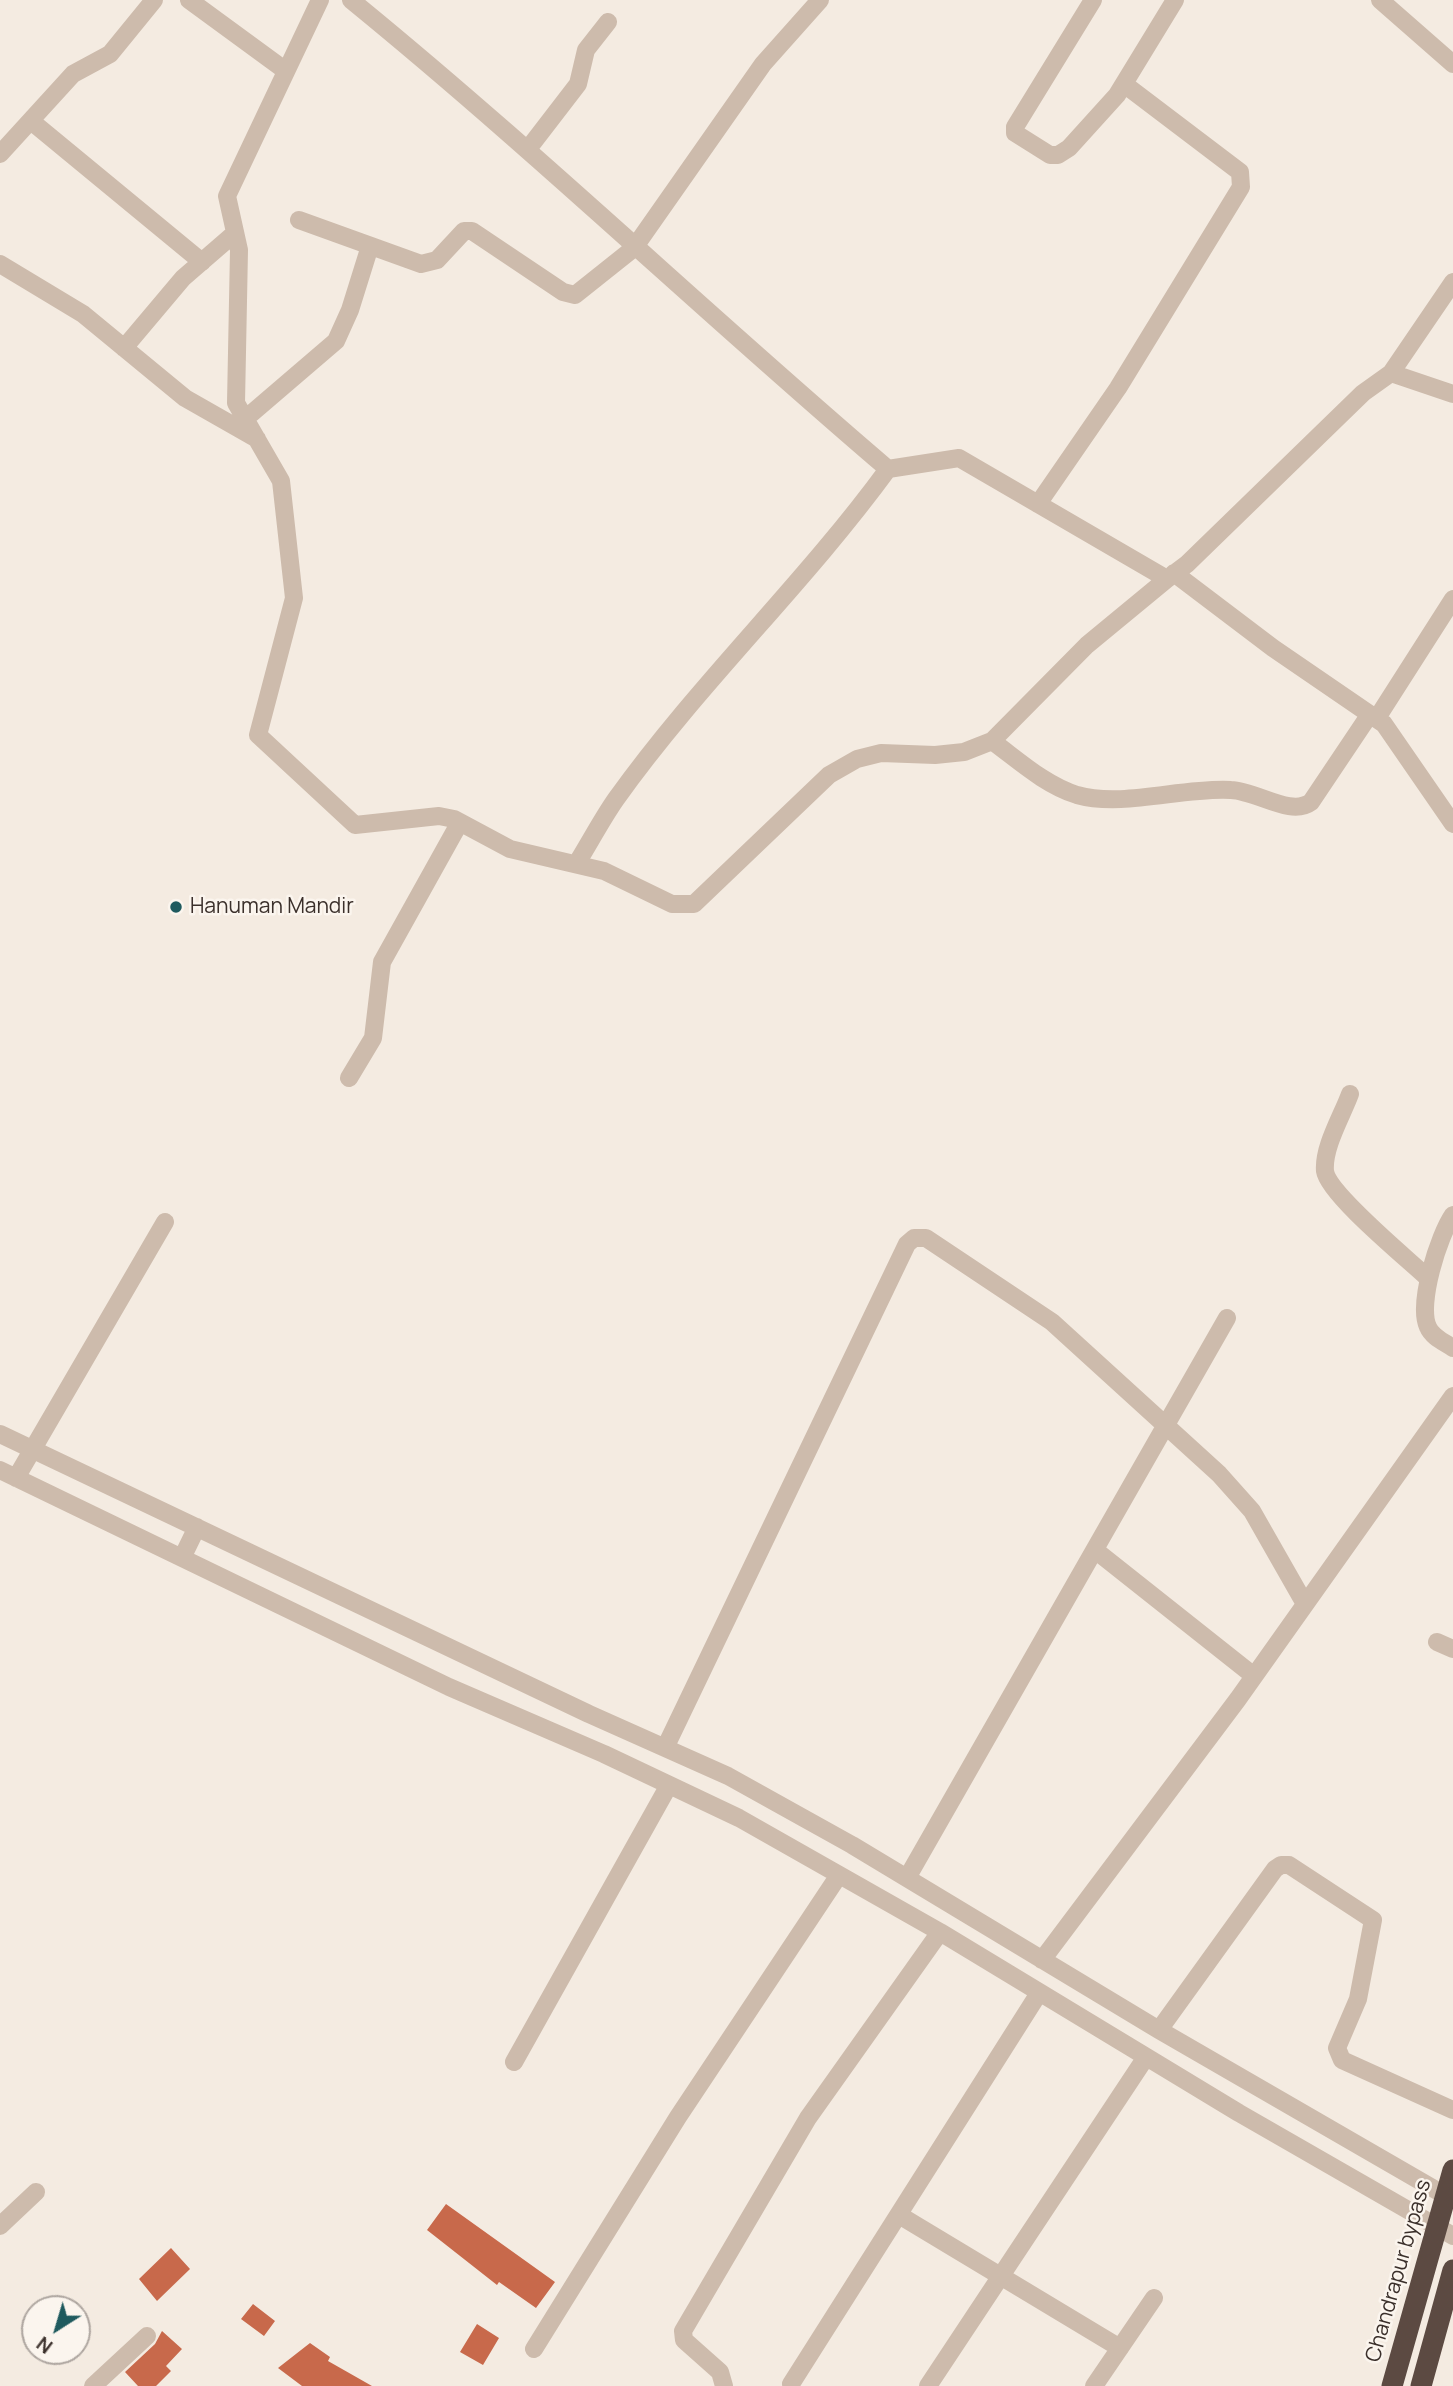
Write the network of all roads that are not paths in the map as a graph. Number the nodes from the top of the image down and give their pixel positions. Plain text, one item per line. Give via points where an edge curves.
1 (154, 0) edge
2 (189, 0) edge
3 (320, 0) edge
4 (351, 0) edge
5 (820, 0) edge
6 (1093, 0) edge
7 (1175, 0) edge
8 (1380, 0) edge
9 (608, 22) dead end
10 (1453, 64) edge
11 (286, 71) junction
12 (1124, 84) junction
13 (31, 121) junction
14 (528, 149) junction
15 (0, 155) edge
16 (299, 220) dead end
17 (235, 233) junction
18 (370, 246) junction
19 (634, 248) junction
20 (202, 262) junction
21 (0, 264) edge
22 (1453, 282) edge
23 (124, 348) junction
24 (1391, 373) junction
25 (1453, 394) edge
26 (245, 419) junction
27 (257, 439) junction
28 (888, 469) junction
29 (1038, 503) junction
30 (1171, 576) junction
31 (1453, 599) edge
32 (1373, 716) junction
33 (992, 741) junction
34 (460, 822) junction
35 (1453, 824) edge
36 (577, 863) junction
37 (349, 1077) dead end
38 (1350, 1094) dead end
39 (1453, 1215) edge
40 (165, 1222) dead end
41 (1429, 1279) junction
42 (1227, 1318) dead end
43 (1453, 1348) edge
44 (1453, 1396) edge
45 (1165, 1427) junction
46 (0, 1434) edge
47 (32, 1449) junction
48 (8, 1474) edge
49 (197, 1527) junction
50 (1095, 1550) junction
51 (182, 1558) junction
52 (1305, 1604) junction
53 (1254, 1675) junction
54 (665, 1748) junction
55 (669, 1785) junction
56 (839, 1875) junction
57 (907, 1878) junction
58 (940, 1932) junction
59 (1042, 1960) junction
60 (1039, 1993) junction
61 (1159, 2030) junction
62 (1146, 2057) junction
63 (514, 2062) dead end
64 (1453, 2110) edge
65 (1453, 2170) edge
66 (36, 2192) dead end
67 (1450, 2198) edge
68 (899, 2214) junction
69 (0, 2226) edge
70 (1445, 2231) edge
71 (1453, 2270) edge
72 (1000, 2277) junction
73 (1154, 2298) dead end
74 (147, 2336) dead end
75 (1120, 2348) junction
76 (534, 2349) dead end
77 (791, 2384) dead end
78 (93, 2386) edge
79 (724, 2386) edge
80 (928, 2386) edge
81 (1094, 2386) edge
82 (1392, 2386) edge
83 (1421, 2386) edge

1 - 13 street via 110,54 73,74
2 - 11 street
3 - 11 street
4 - 14 street
5 - 19 street via 763,64
6 - 12 street via 1018,118 1016,133 1038,149 1058,155 1104,111
7 - 12 street
8 - 10 street
9 - 14 street via 586,50 578,84
11 - 17 street via 227,196
12 - 29 street via 1240,172 1241,187 1118,388
13 - 15 street
13 - 20 street
14 - 19 street
16 - 18 street
17 - 20 street
17 - 26 street via 239,250 236,403
18 - 19 street via 429,265 464,231 472,231 571,296
18 - 26 street via 351,310 336,341
19 - 28 street
20 - 23 street
21 - 23 street via 83,314
22 - 24 street
23 - 27 street via 185,398
24 - 25 street
24 - 30 street via 1363,393
26 - 27 street
27 - 34 street via 281,481 294,598 258,735 355,825 439,816
28 - 29 street via 959,458
28 - 36 street via 615,800
29 - 30 street
30 - 32 street
30 - 33 street via 1087,645
31 - 32 street
32 - 33 street via 1303,808 1232,790 1080,796 1045,779
32 - 35 street via 1395,736
33 - 36 street via 964,752 881,753 857,759 830,775 694,904 672,904
34 - 36 street via 510,849
34 - 37 street via 382,962 373,1038
38 - 41 street via 1325,1173 1341,1198
39 - 41 street via 1435,1253
40 - 47 street
41 - 43 street via 1425,1319 1429,1329
42 - 45 street
44 - 52 street
45 - 50 street
45 - 52 street via 1219,1474 1252,1511
45 - 54 street via 1052,1322 926,1238 914,1238 895,1268
46 - 47 street
47 - 48 street
47 - 49 street
48 - 51 street
49 - 51 street
49 - 54 street
50 - 53 street
50 - 57 street
51 - 55 street via 449,1687
52 - 53 street
53 - 59 street
54 - 57 street via 727,1776
55 - 56 street via 739,1818
55 - 63 street
56 - 58 street
56 - 76 street via 678,2117
57 - 59 street
58 - 60 street
58 - 79 street via 808,2118 683,2330 684,2340 720,2372
59 - 61 street
60 - 62 street
60 - 68 street
61 - 64 street via 1275,1869 1289,1865 1373,1920 1358,1999 1337,2048 1342,2060
61 - 67 street
62 - 70 street
62 - 72 street
65 - 67 highway, Chandrapur bypass
66 - 69 street
67 - 70 highway, Chandrapur bypass
68 - 72 street
68 - 77 street
70 - 82 highway, Chandrapur bypass
71 - 83 highway
72 - 75 street
72 - 80 street
73 - 75 street
74 - 78 street
75 - 81 street

